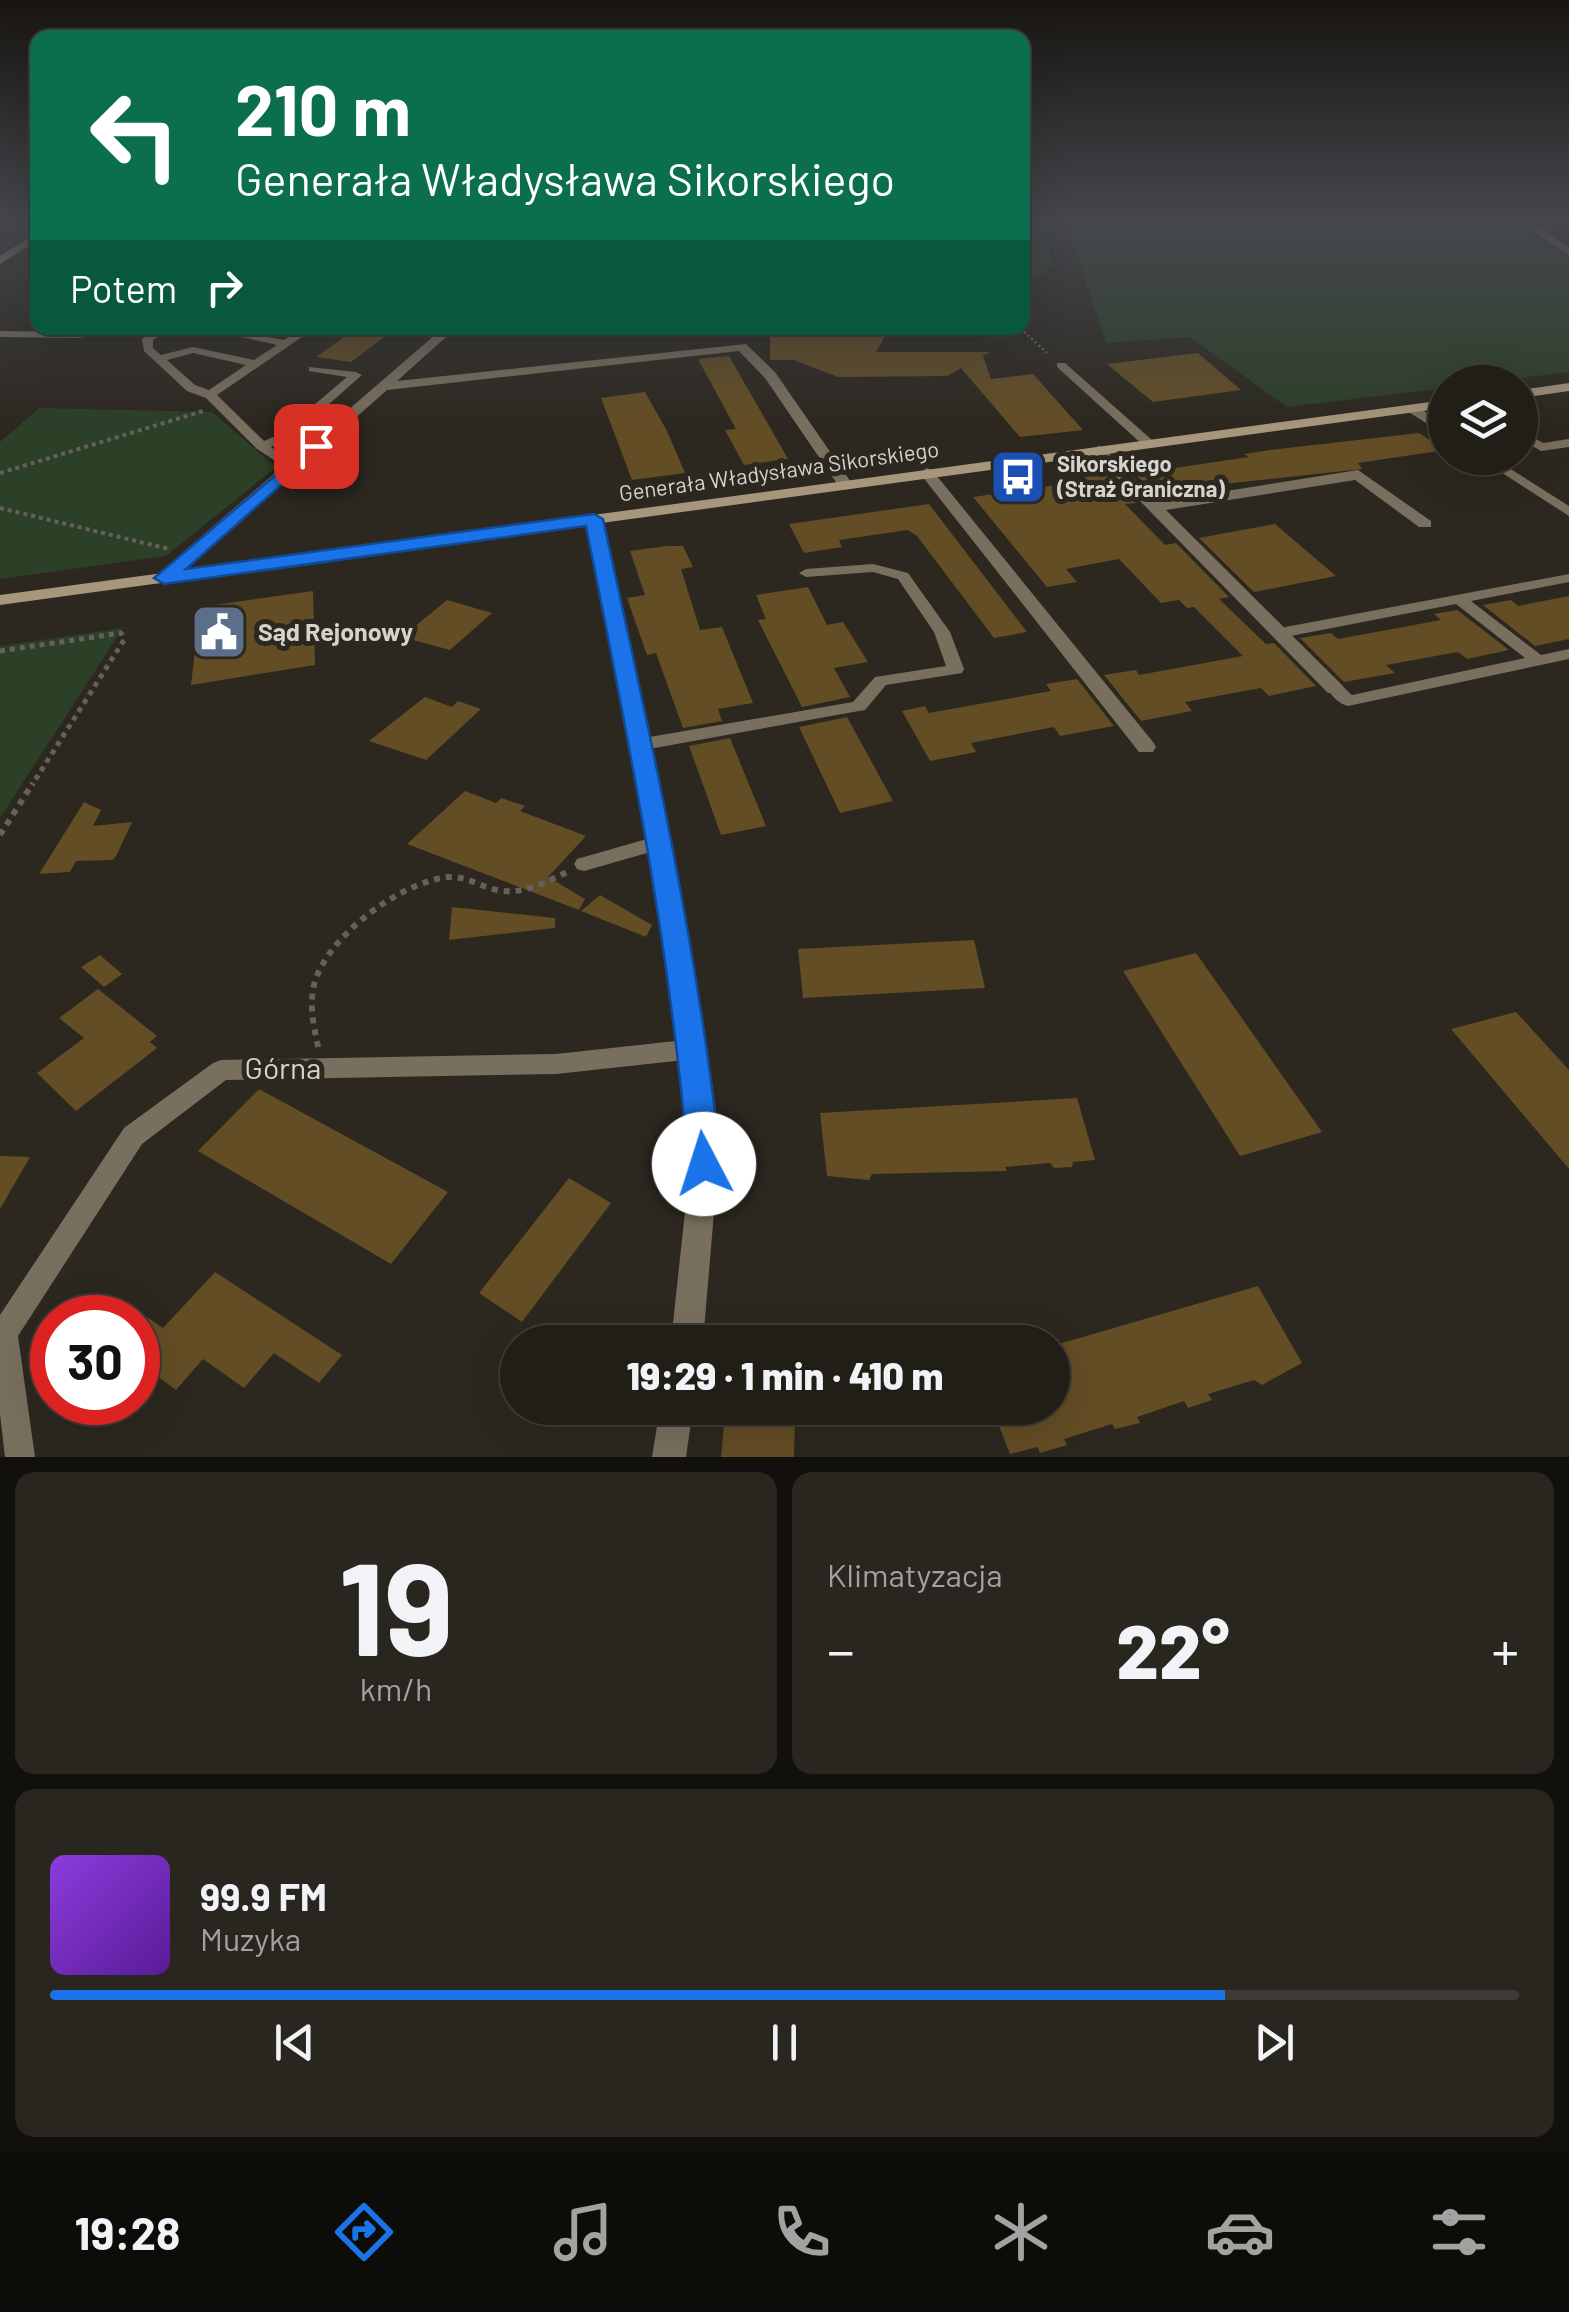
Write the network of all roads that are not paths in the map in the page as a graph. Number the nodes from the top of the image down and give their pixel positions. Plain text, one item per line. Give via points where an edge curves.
1 (0, 334) edge
2 (30, 334) edge
3 (154, 335) edge
4 (245, 335) edge
5 (299, 335) edge
6 (443, 335) edge
7 (284, 344) junction
8 (158, 359) junction
9 (255, 364) junction
10 (1061, 365) road end
11 (313, 369) dead end
12 (388, 386) junction
13 (1569, 387) edge
14 (1538, 391) edge
15 (215, 400) junction
16 (1428, 406) edge
17 (1410, 408) junction
18 (1428, 420) edge
19 (1569, 443) edge
20 (1148, 444) junction
21 (1538, 445) edge
22 (262, 446) junction
23 (1098, 450) junction
24 (290, 467) junction
25 (927, 474) junction
26 (1511, 475) edge
27 (844, 484) junction
28 (1154, 508) junction
29 (1569, 512) edge
30 (594, 519) junction
31 (1425, 524) dead end
32 (164, 569) junction
33 (806, 574) dead end
34 (1569, 578) edge
35 (1459, 599) junction
36 (0, 600) edge
37 (1280, 634) junction
38 (1569, 654) edge
39 (1537, 660) junction
40 (1336, 689) joint
41 (638, 745) junction
42 (1146, 746) dead end
43 (661, 842) junction
44 (584, 864) road end
45 (694, 1049) junction
46 (688, 1325) edge
47 (674, 1425) edge
48 (20, 1457) edge
49 (669, 1457) edge

1 - 2 lane
3 - 8 lane via 147,339 148,349
4 - 7 lane
5 - 7 lane
6 - 12 street
7 - 9 lane
8 - 9 lane via 193,350
8 - 15 lane
9 - 15 lane
10 - 20 lane
11 - 22 lane via 356,375 284,437
12 - 24 street
12 - 27 street via 735,346 748,349 770,375
13 - 14 main road
15 - 22 lane
16 - 17 main road, Generała Władysława Sikorskiego
17 - 18 lane
17 - 20 main road, Generała Władysława Sikorskiego
19 - 21 lane
20 - 23 main road, Generała Władysława Sikorskiego
22 - 24 lane
23 - 25 main road, Generała Władysława Sikorskiego
23 - 28 street
24 - 32 street
25 - 27 main road, Generała Władysława Sikorskiego
25 - 42 street
26 - 29 lane
27 - 30 main road, Generała Władysława Sikorskiego
28 - 31 street via 1358,475
28 - 37 street
30 - 32 main road, Generała Władysława Sikorskiego
30 - 41 street
32 - 36 main road, Generała Władysława Sikorskiego
33 - 41 lane via 873,568 903,576 942,632 956,669 881,681 860,706
34 - 35 lane
35 - 37 lane
35 - 39 lane
37 - 40 street
38 - 39 lane
39 - 40 lane via 1348,701
41 - 43 street
43 - 44 lane
43 - 45 street
45 - 46 street via 704,1164
45 - 48 lane, Górna via 556,1064 221,1070 133,1136 4,1333
47 - 49 street

